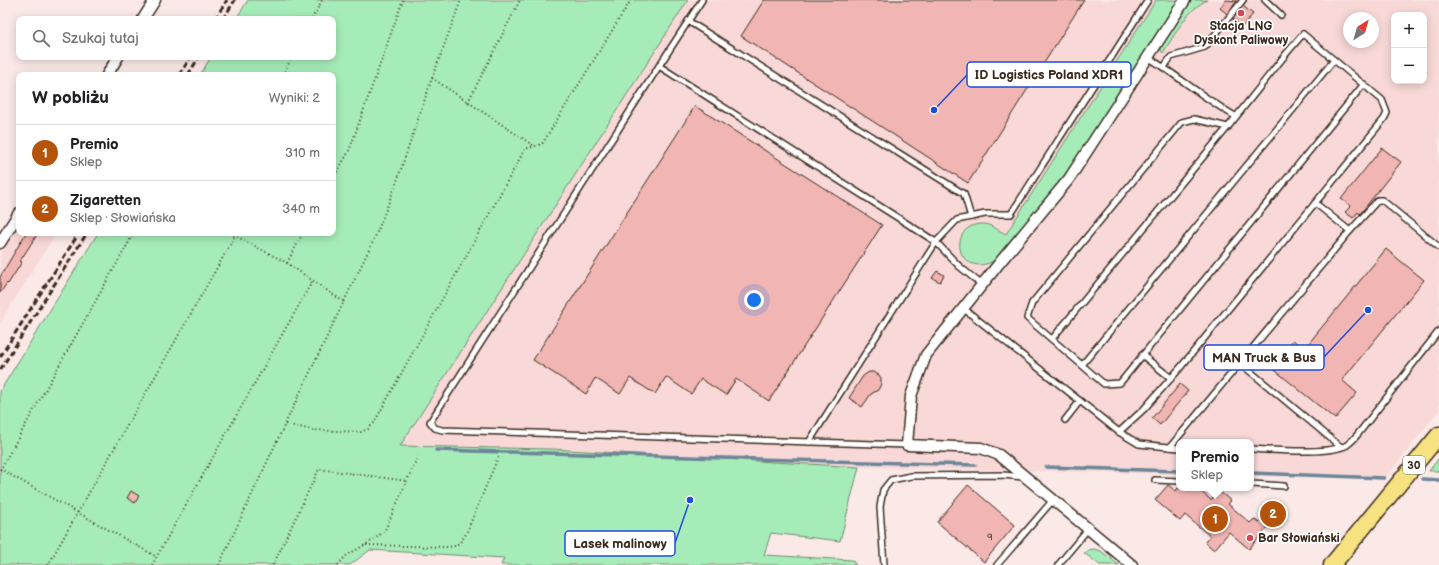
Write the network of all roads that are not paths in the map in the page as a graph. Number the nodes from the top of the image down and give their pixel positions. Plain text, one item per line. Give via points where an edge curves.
1 (155, 0) edge
2 (702, 0) edge
3 (1148, 0) edge
4 (1185, 0) edge
5 (1243, 0) edge
6 (1265, 0) edge
7 (1281, 14) dead end
8 (145, 16) edge
9 (688, 21) junction
10 (1149, 58) junction
11 (116, 60) edge
12 (1334, 60) junction
13 (659, 66) junction
14 (1164, 67) junction
15 (109, 72) edge
16 (1364, 84) junction
17 (1235, 116) junction
18 (1228, 127) junction
19 (1315, 203) junction
20 (971, 217) junction
21 (16, 218) edge
22 (1350, 230) junction
23 (936, 242) junction
24 (0, 243) edge
25 (1439, 247) edge
26 (982, 285) junction
27 (963, 308) junction
28 (1439, 331) edge
29 (1052, 339) junction
30 (1142, 355) junction
31 (1240, 363) junction
32 (1082, 365) junction
33 (1171, 378) junction
34 (1080, 400) junction
35 (1065, 420) dead end
36 (1119, 432) junction
37 (1439, 435) edge
38 (1177, 439) edge
39 (1176, 440) edge
40 (809, 442) junction
41 (907, 445) junction
42 (1170, 447) junction
43 (1341, 447) junction
44 (1176, 448) edge
45 (1254, 450) edge
46 (1026, 478) junction
47 (1155, 480) dead end
48 (1176, 481) edge
49 (1254, 484) edge
50 (1284, 486) dead end
51 (1053, 500) junction
52 (1088, 529) junction
53 (884, 565) edge
54 (997, 565) edge
55 (1058, 565) edge
56 (1132, 565) edge
57 (1332, 565) edge

1 - 8 street
2 - 9 lane
3 - 20 lane via 1011,214
4 - 10 street
5 - 14 lane via 1205,47 1171,57
6 - 7 lane
9 - 13 lane
9 - 20 lane via 964,194
10 - 14 lane
10 - 26 street via 1069,179
11 - 15 street
12 - 16 lane
12 - 17 lane via 1303,34
12 - 32 lane
13 - 23 lane
13 - 40 lane via 430,422 434,428 442,430
14 - 17 lane via 1214,104
16 - 19 lane via 1382,100 1387,113
16 - 30 lane
17 - 18 lane
18 - 29 lane
18 - 29 lane via 1194,119 1182,122 1032,303 1027,318
19 - 22 lane
19 - 33 lane
20 - 23 lane via 957,220
21 - 24 street
22 - 25 lane via 1378,200 1382,200
22 - 31 lane
23 - 26 lane
23 - 40 lane
26 - 27 street
27 - 34 lane
27 - 41 street via 926,356 911,396
28 - 43 lane via 1358,434
29 - 32 lane
30 - 32 lane via 1120,383 1104,384
30 - 33 lane
31 - 38 lane
31 - 43 lane
33 - 36 lane via 1144,409
34 - 35 lane
34 - 36 lane
36 - 42 lane via 1139,444
37 - 57 main road, 30
39 - 42 lane
40 - 41 lane
41 - 46 street via 981,448 999,455
42 - 44 lane
43 - 45 lane via 1316,451
46 - 51 street
46 - 53 lane via 995,475 911,476 891,480 883,490 880,507
47 - 48 lane
49 - 50 lane
51 - 52 street
51 - 54 lane
52 - 55 lane
52 - 56 street

